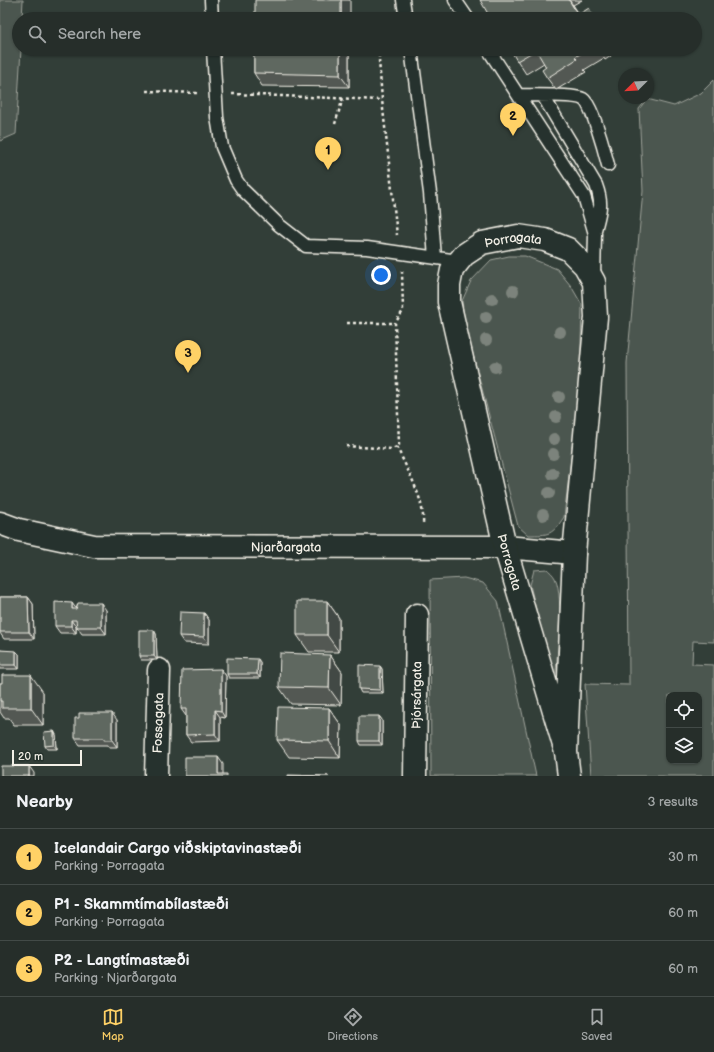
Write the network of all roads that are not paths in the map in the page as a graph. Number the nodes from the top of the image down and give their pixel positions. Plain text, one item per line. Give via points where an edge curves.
1 (211, 0) edge
2 (403, 0) edge
3 (455, 0) edge
4 (212, 12) edge
5 (405, 12) edge
6 (463, 12) edge
7 (213, 56) edge
8 (412, 56) edge
9 (493, 56) edge
10 (518, 95) junction
11 (543, 96) junction
12 (608, 165) dead end
13 (595, 234) junction
14 (435, 258) junction
15 (458, 261) junction
16 (594, 282) junction
17 (0, 523) edge
18 (505, 547) junction
19 (574, 553) junction
20 (417, 615) dead end
21 (158, 670) dead end
22 (566, 752) junction
23 (156, 776) edge
24 (415, 776) edge
25 (569, 776) edge

1 - 4 lane
2 - 5 lane
3 - 6 lane
7 - 14 lane via 217,117 222,147 233,175 243,190 279,225 306,246 367,248
8 - 14 lane via 430,193
9 - 10 lane
10 - 11 lane
10 - 13 lane via 584,196
11 - 12 lane via 585,100
11 - 13 lane via 600,194 601,204
13 - 16 lane
14 - 15 lane
15 - 16 main road, Þorragata via 482,243 518,236 546,240 568,249 585,266
15 - 18 main road, Þorragata via 452,270 449,302
16 - 19 main road, Þorragata via 596,317
17 - 18 main road, Njarðargata via 19,530 94,546
18 - 19 main road, Njarðargata
18 - 22 main road, Þorragata
19 - 22 main road, Þorragata
20 - 24 main road, Þjórsárgata
21 - 23 main road, Fossagata
22 - 25 main road, Þorragata

